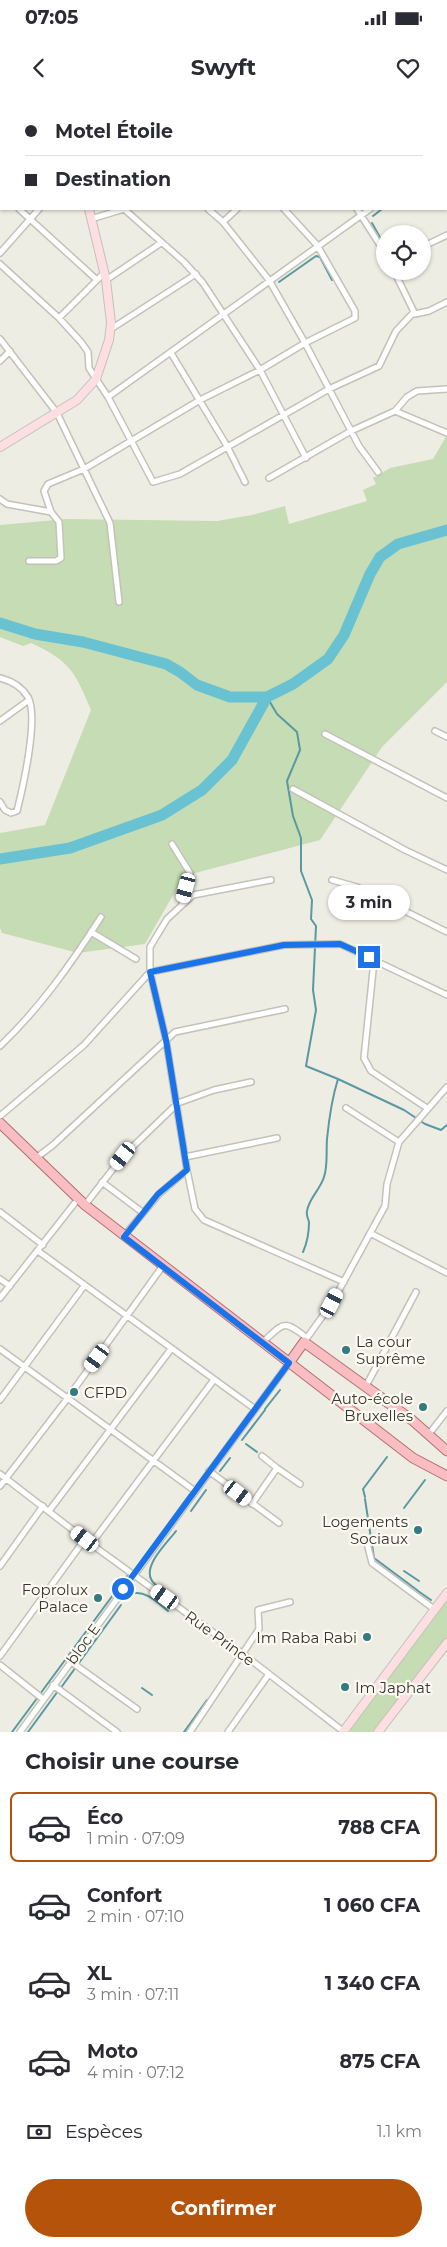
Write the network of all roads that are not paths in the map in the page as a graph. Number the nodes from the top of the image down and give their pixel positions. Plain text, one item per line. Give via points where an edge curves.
1 (20, 210) edge
2 (38, 210) edge
3 (89, 210) edge
4 (121, 210) edge
5 (125, 210) edge
6 (209, 210) edge
7 (236, 210) edge
8 (285, 210) edge
9 (358, 210) edge
10 (369, 210) edge
11 (362, 215) junction
12 (29, 219) junction
13 (92, 219) junction
14 (223, 222) junction
15 (447, 236) edge
16 (376, 238) edge
17 (161, 242) junction
18 (431, 244) edge
19 (317, 245) junction
20 (0, 252) edge
21 (0, 264) edge
22 (196, 274) junction
23 (105, 277) junction
24 (97, 280) junction
25 (269, 280) junction
26 (398, 280) edge
27 (447, 302) edge
28 (414, 312) junction
29 (224, 314) junction
30 (58, 318) junction
31 (111, 329) junction
32 (0, 339) edge
33 (305, 343) junction
34 (10, 351) junction
35 (171, 353) junction
36 (0, 361) edge
37 (260, 370) junction
38 (96, 379) junction
39 (329, 389) junction
40 (447, 389) edge
41 (108, 397) junction
42 (200, 400) junction
43 (395, 411) junction
44 (57, 414) junction
45 (284, 416) junction
46 (351, 431) junction
47 (447, 433) edge
48 (131, 442) junction
49 (227, 446) junction
50 (0, 447) edge
51 (306, 458) junction
52 (84, 469) junction
53 (378, 472) dead end
54 (269, 478) dead end
55 (245, 482) dead end
56 (0, 498) edge
57 (51, 512) junction
58 (30, 561) dead end
59 (119, 602) dead end
60 (0, 678) edge
61 (29, 700) junction
62 (0, 721) edge
63 (436, 731) dead end
64 (325, 734) dead end
65 (447, 737) edge
66 (292, 788) dead end
67 (447, 798) edge
68 (0, 802) edge
69 (172, 844) dead end
70 (447, 870) edge
71 (271, 880) dead end
72 (332, 880) dead end
73 (182, 904) junction
74 (101, 917) dead end
75 (92, 932) junction
76 (447, 932) edge
77 (136, 959) dead end
78 (374, 961) junction
79 (150, 972) junction
80 (447, 995) edge
81 (285, 1009) dead end
82 (166, 1040) junction
83 (0, 1046) edge
84 (251, 1082) dead end
85 (447, 1087) edge
86 (178, 1103) junction
87 (346, 1108) dead end
88 (427, 1108) junction
89 (0, 1116) edge
90 (0, 1123) edge
91 (277, 1138) dead end
92 (399, 1142) junction
93 (185, 1156) junction
94 (35, 1158) junction
95 (187, 1170) junction
96 (102, 1182) junction
97 (81, 1202) junction
98 (0, 1212) edge
99 (142, 1212) junction
100 (370, 1233) junction
101 (124, 1237) junction
102 (43, 1245) junction
103 (38, 1251) junction
104 (162, 1266) junction
105 (447, 1273) edge
106 (0, 1279) edge
107 (344, 1282) junction
108 (10, 1286) junction
109 (84, 1286) junction
110 (416, 1292) dead end
111 (0, 1298) edge
112 (127, 1316) junction
113 (306, 1340) junction
114 (262, 1342) junction
115 (0, 1348) edge
116 (171, 1349) junction
117 (289, 1363) junction
118 (24, 1366) junction
119 (214, 1381) junction
120 (366, 1386) junction
121 (67, 1399) junction
122 (0, 1400) edge
123 (255, 1409) junction
124 (447, 1411) edge
125 (110, 1431) junction
126 (429, 1434) junction
127 (447, 1451) edge
128 (262, 1456) dead end
129 (154, 1462) junction
130 (276, 1468) junction
131 (209, 1471) junction
132 (0, 1474) edge
133 (447, 1476) edge
134 (6, 1478) junction
135 (300, 1484) dead end
136 (0, 1486) edge
137 (195, 1491) junction
138 (252, 1504) junction
139 (43, 1506) junction
140 (49, 1511) junction
141 (279, 1523) dead end
142 (85, 1539) junction
143 (367, 1543) dead end
144 (91, 1544) junction
145 (0, 1566) edge
146 (133, 1575) junction
147 (447, 1593) edge
148 (290, 1602) dead end
149 (434, 1609) junction
150 (447, 1643) edge
151 (244, 1654) junction
152 (0, 1656) edge
153 (70, 1661) junction
154 (0, 1665) edge
155 (269, 1674) junction
156 (53, 1685) junction
157 (43, 1699) junction
158 (137, 1709) dead end
159 (20, 1732) edge
160 (117, 1732) edge
161 (190, 1732) edge
162 (228, 1732) edge
163 (343, 1732) edge
164 (378, 1732) edge

1 - 12 street
2 - 12 street
3 - 13 main road
4 - 13 street
5 - 17 street
6 - 14 street
7 - 14 street
8 - 19 street
9 - 11 street
10 - 11 street
11 - 16 street
11 - 19 street
12 - 20 street
12 - 24 street
13 - 23 main road
14 - 25 street
15 - 18 street
17 - 22 street
17 - 23 street
19 - 25 street
19 - 33 street via 356,315
21 - 30 street
22 - 29 street
22 - 31 street
23 - 24 street
23 - 31 main road
24 - 30 street
25 - 29 street
25 - 33 street
26 - 28 street
27 - 28 street via 418,314
28 - 39 street via 396,331 379,366
29 - 35 street
29 - 37 street
30 - 38 street via 88,352 88,366
31 - 38 main road
32 - 34 street
33 - 37 street
33 - 39 street
34 - 36 street
34 - 44 street
35 - 41 street
35 - 42 street
37 - 42 street
37 - 45 street
38 - 41 street
38 - 44 main road via 77,400
39 - 45 street
39 - 46 street
40 - 43 street via 417,391
41 - 48 street
42 - 48 street
42 - 49 street
43 - 46 street
43 - 47 street
44 - 50 main road
44 - 52 street
45 - 49 street
45 - 51 street
46 - 51 street
46 - 53 street
48 - 49 street via 153,482 180,474
48 - 52 street
49 - 55 street
51 - 54 street
52 - 57 street via 44,487
52 - 59 street via 110,523
56 - 57 street via 7,504
57 - 58 street via 58,522 61,558 56,561
60 - 61 street via 20,687
61 - 62 street
61 - 68 street via 32,722 17,811 11,814
63 - 65 street
64 - 67 street
66 - 70 street
69 - 73 street via 190,872
71 - 73 street via 193,895
72 - 76 street via 357,887
73 - 79 street via 167,919 150,947
74 - 75 street
75 - 77 street
75 - 83 street via 48,993
78 - 79 street via 349,946 312,943 284,945
78 - 80 street
78 - 88 street via 364,1058 371,1071
79 - 82 street
79 - 89 street via 80,1049
81 - 82 street via 181,1029
82 - 86 street
82 - 94 street via 54,1145
84 - 86 street via 214,1090
85 - 88 street
86 - 93 street
86 - 96 street via 128,1151
87 - 92 street
88 - 92 street
90 - 94 main road
91 - 93 street
92 - 100 street via 387,1184 385,1206
93 - 95 street
94 - 97 main road
95 - 99 street
95 - 107 street via 195,1209 204,1220
96 - 97 street
96 - 99 street
97 - 101 main road
97 - 102 street
98 - 102 street
99 - 101 street
100 - 105 street
100 - 107 street
101 - 104 main road
102 - 103 street
103 - 108 street
103 - 109 street
104 - 112 street
104 - 114 main road
106 - 108 street
107 - 113 street
108 - 111 street
109 - 112 street
109 - 118 street
110 - 120 street
112 - 116 street
112 - 121 street
113 - 114 street via 293,1327 285,1325
113 - 117 main road
113 - 120 main road
114 - 117 main road
115 - 118 street
116 - 119 street
116 - 125 street
117 - 123 street, bloc E
117 - 133 main road via 413,1458
118 - 121 street
118 - 122 street
119 - 123 street
119 - 129 street
120 - 126 main road
121 - 125 street
121 - 134 street
123 - 131 street, bloc E
124 - 126 street
125 - 129 street
125 - 140 street
126 - 127 main road
128 - 130 street
129 - 137 street
129 - 144 street
130 - 135 street
130 - 138 street
131 - 137 street, bloc E
131 - 138 street
132 - 134 street, Rue Prince
134 - 136 street
134 - 139 street, Rue Prince
137 - 146 street, bloc E
138 - 141 street
139 - 140 street, Rue Prince
139 - 145 street
140 - 142 street, Rue Prince
142 - 144 street, Rue Prince
142 - 152 street
143 - 149 street via 372,1563
144 - 146 street, Rue Prince
146 - 151 street, Rue Prince
146 - 153 street, bloc E
147 - 149 main road
148 - 151 street via 258,1610 259,1629
149 - 163 main road
150 - 164 main road
151 - 155 street, Rue Prince
151 - 161 street
153 - 156 street, bloc E
153 - 158 street
154 - 157 street
155 - 162 street
155 - 163 street, Rue Prince
156 - 157 street, bloc E
156 - 160 street
157 - 159 street, bloc E

